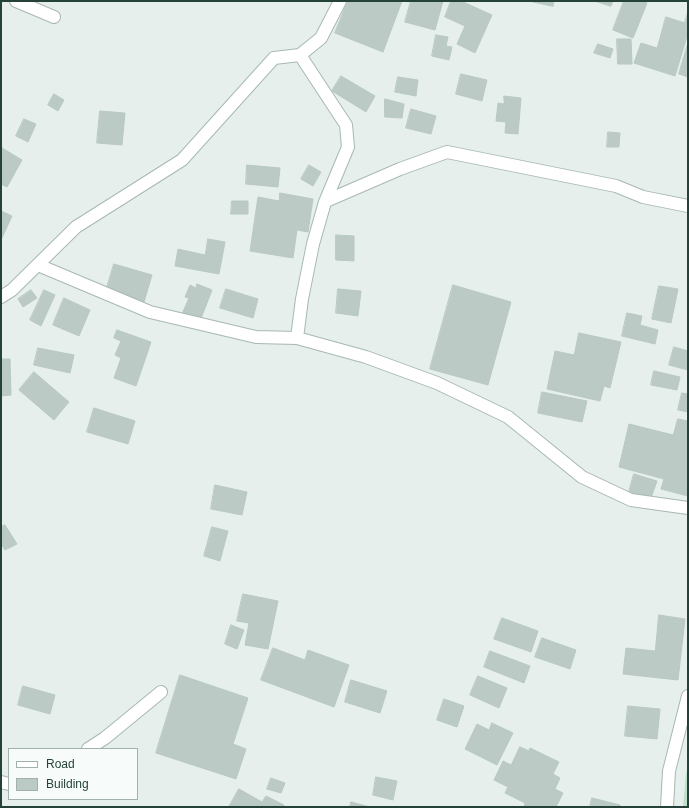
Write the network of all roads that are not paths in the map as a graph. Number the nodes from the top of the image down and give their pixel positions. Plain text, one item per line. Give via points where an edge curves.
1 (16, 1) edge
2 (340, 1) edge
3 (54, 17) dead end
4 (300, 55) junction
5 (326, 201) junction
6 (688, 206) edge
7 (38, 265) junction
8 (1, 297) edge
9 (297, 338) junction
10 (688, 508) edge
11 (162, 692) dead end
12 (688, 696) edge
13 (90, 748) edge
14 (667, 807) edge

1 - 3 street
2 - 4 street via 321,38
4 - 5 street via 346,125 348,147
4 - 7 street via 274,58 182,160 76,227
5 - 6 street via 447,152 616,186 643,197
5 - 9 street via 313,244
7 - 8 street
7 - 9 street via 150,312 256,337
9 - 10 street via 366,357 444,386 508,417 582,477 631,500
11 - 13 street
12 - 14 street via 669,771

